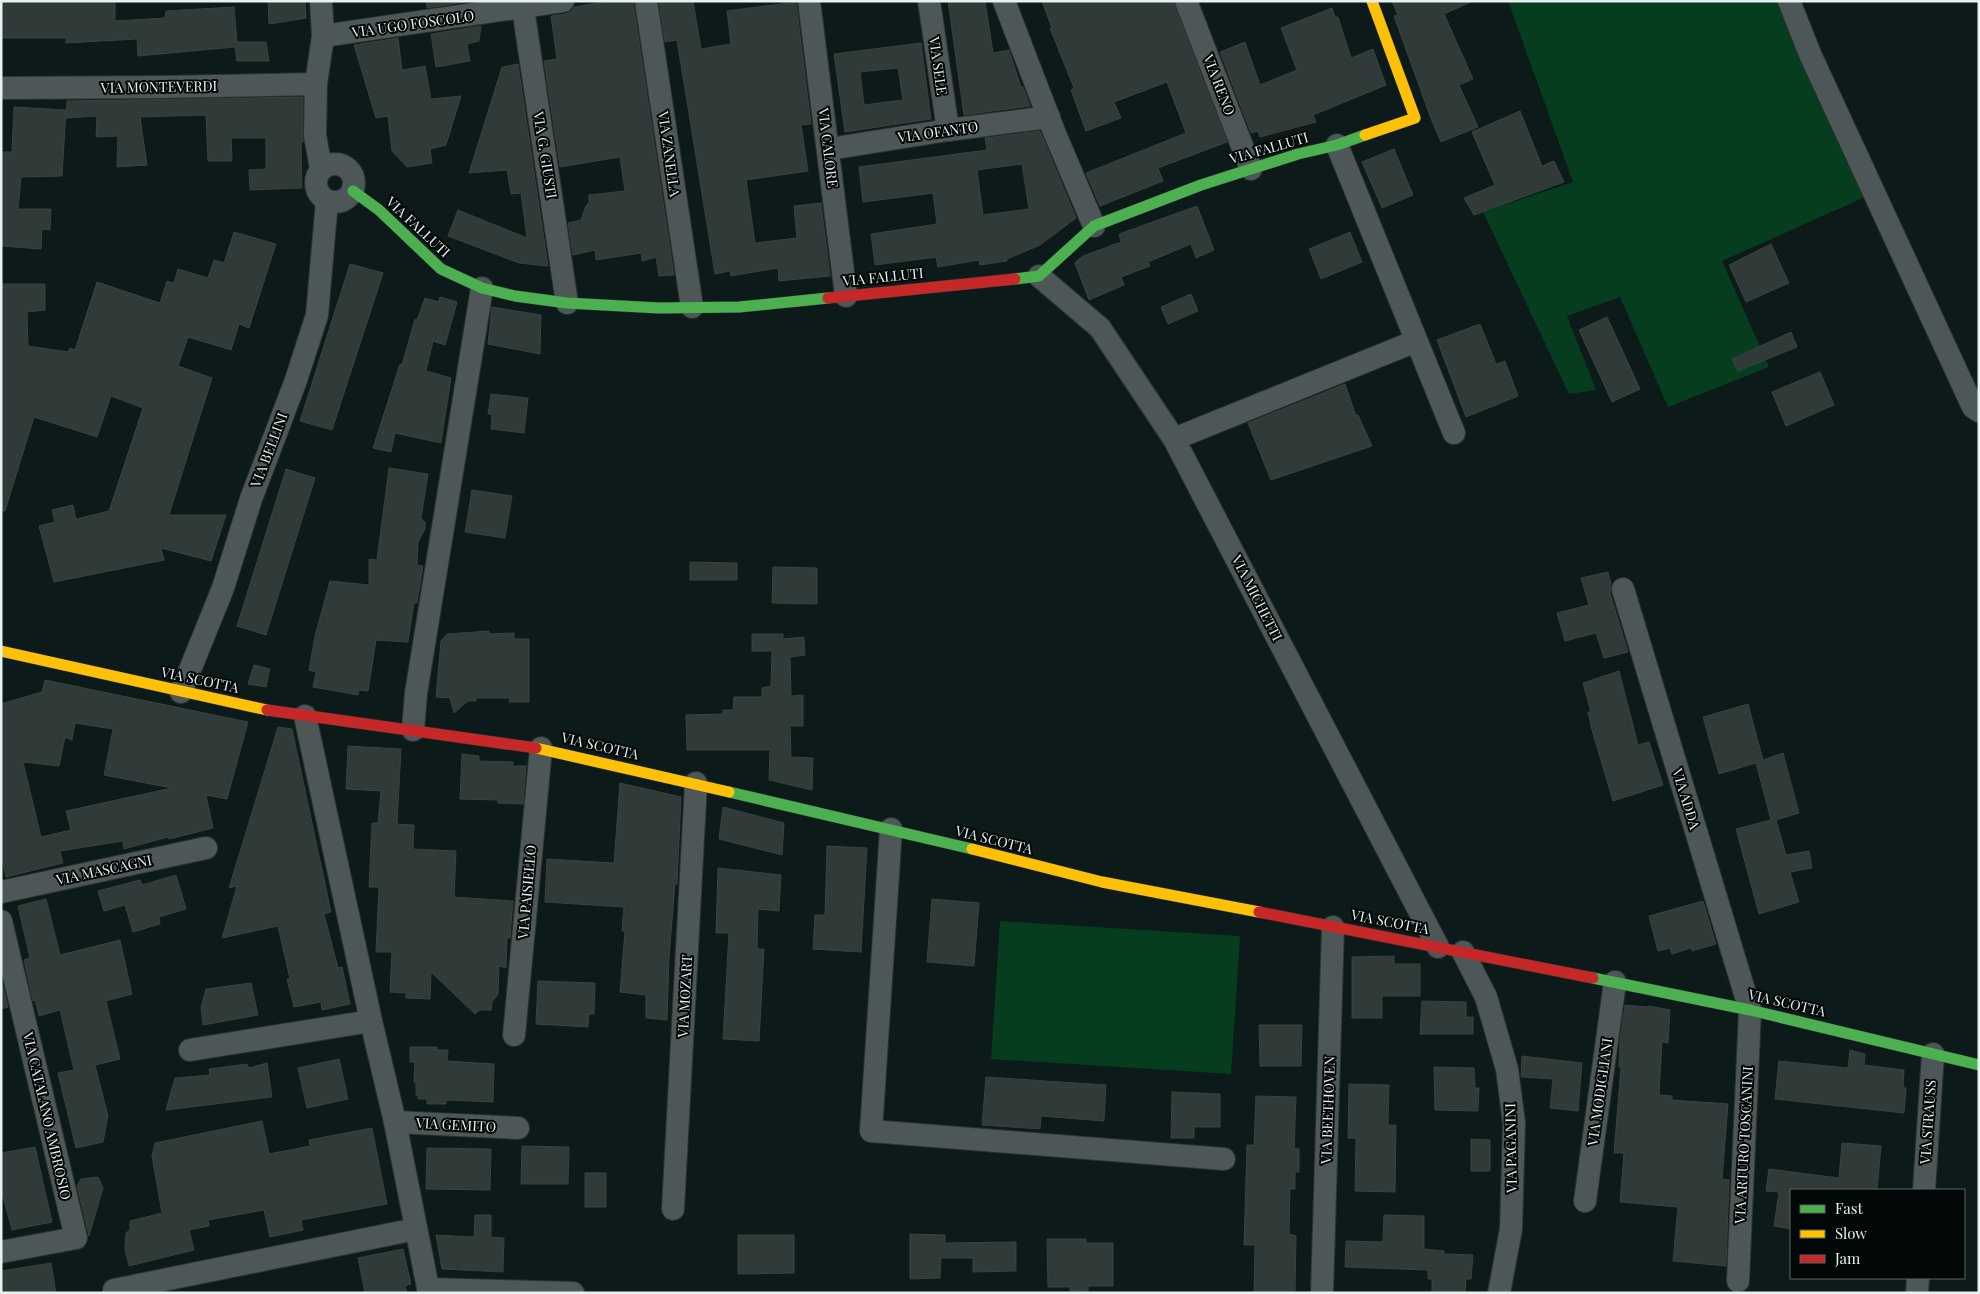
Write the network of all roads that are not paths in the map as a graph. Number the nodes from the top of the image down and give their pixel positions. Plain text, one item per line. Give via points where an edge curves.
1 (321, 1) edge
2 (563, 1) edge
3 (646, 1) edge
4 (809, 1) edge
5 (929, 1) edge
6 (1004, 1) edge
7 (1186, 1) edge
8 (1372, 1) edge
9 (1789, 1) edge
10 (523, 8) junction
11 (323, 36) junction
12 (316, 84) junction
13 (1, 88) edge
14 (1049, 117) junction
15 (948, 130) junction
16 (1337, 145) junction
17 (828, 149) junction
18 (321, 169) junction
19 (1251, 169) junction
20 (353, 190) junction
21 (327, 202) junction
22 (1094, 226) junction
23 (1039, 276) junction
24 (482, 288) junction
25 (846, 296) junction
26 (567, 302) junction
27 (692, 307) junction
28 (1416, 341) junction
29 (1979, 411) edge
30 (1454, 433) dead end
31 (1174, 439) junction
32 (1623, 589) dead end
33 (1, 652) edge
34 (181, 692) junction
35 (305, 716) junction
36 (413, 730) junction
37 (540, 748) junction
38 (696, 783) junction
39 (891, 829) junction
40 (206, 848) dead end
41 (1, 892) edge
42 (1, 920) edge
43 (1333, 927) junction
44 (1438, 947) junction
45 (1463, 952) junction
46 (1616, 982) junction
47 (1750, 1010) junction
48 (371, 1022) junction
49 (514, 1035) dead end
50 (190, 1050) dead end
51 (1933, 1054) junction
52 (1979, 1064) edge
53 (395, 1122) junction
54 (518, 1128) dead end
55 (1224, 1160) dead end
56 (1924, 1189) edge
57 (1585, 1202) dead end
58 (673, 1209) dead end
59 (416, 1229) junction
60 (1, 1252) edge
61 (1918, 1279) edge
62 (1738, 1281) dead end
63 (114, 1290) dead end
64 (428, 1291) edge
65 (573, 1293) edge
66 (1322, 1293) edge
67 (1499, 1293) edge
68 (1917, 1293) edge

1 - 11 street
2 - 10 street, VIA UGO FOSCOLO
3 - 27 street, VIA ZANELLA
4 - 17 street, VIA CALORE
5 - 15 street, VIA SELE
6 - 14 street
7 - 19 street, VIA RENO
8 - 16 street, VIA FALLUTI via 1414,118
9 - 29 street via 1810,54 1973,407
10 - 11 street, VIA UGO FOSCOLO
10 - 26 street, VIA G. GIUSTI
11 - 12 street
12 - 13 street, VIA MONTEVERDI
12 - 18 street via 315,135
14 - 15 street, VIA OFANTO
14 - 22 street
15 - 17 street, VIA OFANTO
16 - 19 street, VIA FALLUTI
16 - 28 street
17 - 25 street, VIA CALORE
18 - 20 street via 333,164 346,167 353,178
18 - 21 street via 315,187
19 - 22 street, VIA FALLUTI
20 - 21 street via 345,200
20 - 24 street, VIA FALLUTI via 380,210 441,269
21 - 34 street, VIA BELLINI via 317,315 222,588
22 - 23 street, VIA FALLUTI
23 - 25 street, VIA FALLUTI
23 - 31 street, VIA MICHETTI via 1100,328
24 - 26 street, VIA FALLUTI via 515,296
24 - 36 street via 416,693
25 - 27 street, VIA FALLUTI via 739,307
26 - 27 street, VIA FALLUTI
28 - 30 street
28 - 31 street
31 - 44 street, VIA MICHETTI
32 - 47 street, VIA ADDA
33 - 34 street, VIA SCOTTA
34 - 35 street, VIA SCOTTA
35 - 36 street, VIA SCOTTA
35 - 48 street
36 - 37 street, VIA SCOTTA
37 - 38 street, VIA SCOTTA
37 - 49 street, VIA PAISIELLO
38 - 39 street, VIA SCOTTA
38 - 58 street, VIA MOZART
39 - 43 street, VIA SCOTTA via 1102,882
39 - 55 street via 871,1132
40 - 41 street, VIA MASCAGNI
42 - 60 street, VIA CATALANO AMBROSIO via 76,1238
43 - 44 street, VIA SCOTTA
43 - 66 street, VIA BEETHOVEN
44 - 45 street, VIA SCOTTA
45 - 46 street, VIA SCOTTA
45 - 67 street, VIA PAGANINI via 1486,997 1508,1069 1514,1123 1511,1230
46 - 47 street, VIA SCOTTA
46 - 57 street, VIA MODIGLIANI
47 - 51 street, VIA SCOTTA
47 - 62 street, VIA ARTURO TOSCANINI
48 - 50 street
48 - 53 street
51 - 52 street, VIA SCOTTA
51 - 56 street, VIA STRAUSS
53 - 54 street, VIA GEMITO
53 - 59 street
59 - 63 street
59 - 64 street
61 - 68 street
64 - 65 street

